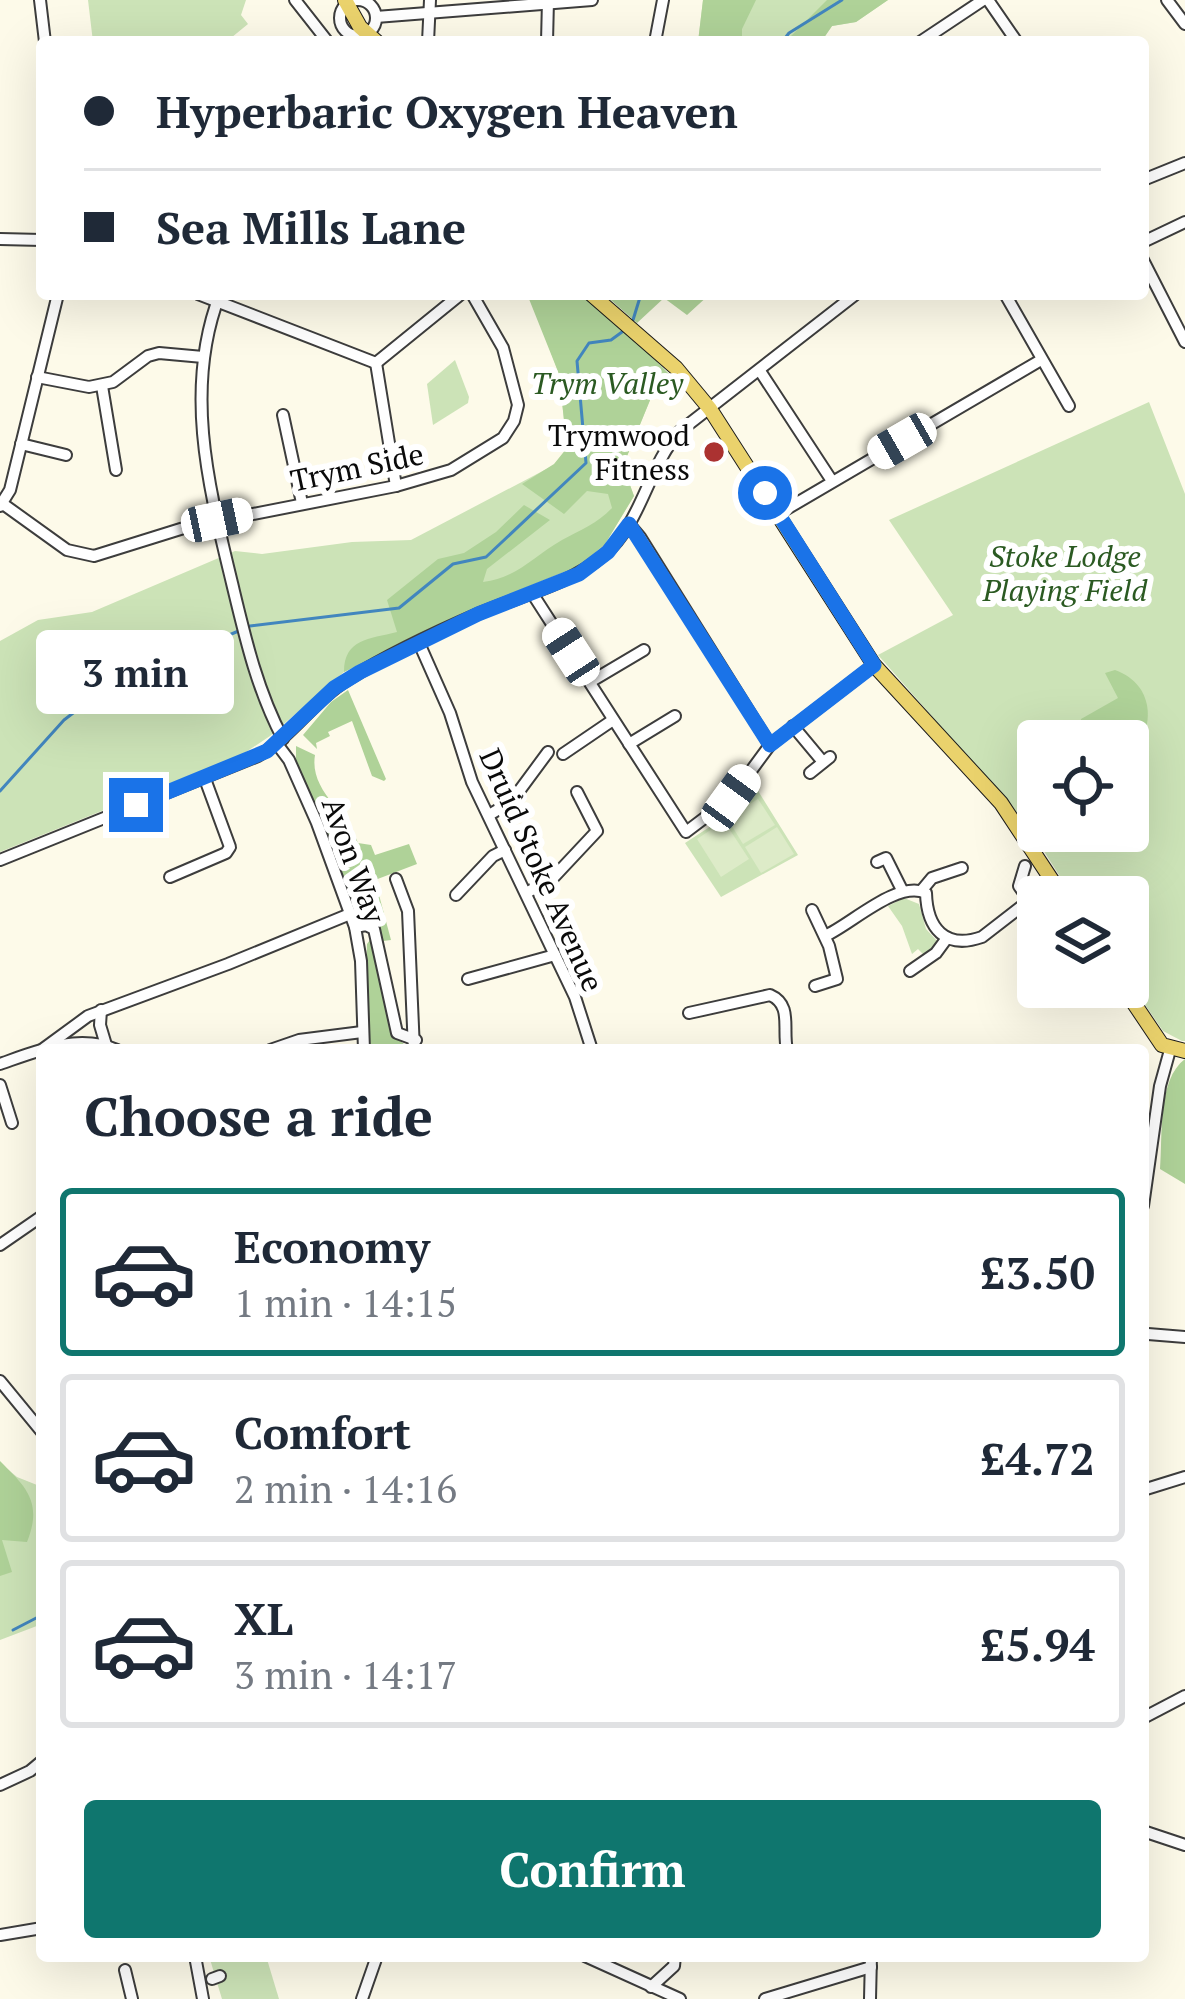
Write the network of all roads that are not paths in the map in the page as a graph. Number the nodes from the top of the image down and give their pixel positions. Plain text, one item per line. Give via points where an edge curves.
1 (40, 0) edge
2 (295, 0) edge
3 (592, 0) edge
4 (663, 0) edge
5 (985, 0) edge
6 (1167, 0) edge
7 (354, 1) edge
8 (548, 2) edge
9 (431, 6) edge
10 (1185, 24) edge
11 (342, 28) junction
12 (374, 31) edge
13 (44, 36) edge
14 (322, 36) edge
15 (332, 36) edge
16 (356, 36) edge
17 (428, 36) edge
18 (548, 36) edge
19 (656, 36) edge
20 (929, 36) edge
21 (1012, 36) edge
22 (1185, 163) edge
23 (1149, 178) edge
24 (1185, 222) edge
25 (0, 239) edge
26 (1149, 239) edge
27 (36, 240) edge
28 (1149, 272) edge
29 (56, 300) edge
30 (217, 300) edge
31 (223, 300) edge
32 (454, 300) edge
33 (475, 300) edge
34 (598, 300) edge
35 (848, 300) edge
36 (1008, 300) edge
37 (1185, 342) edge
38 (203, 357) junction
39 (1041, 360) junction
40 (376, 363) junction
41 (760, 370) junction
42 (37, 377) junction
43 (102, 386) junction
44 (1070, 406) dead end
45 (710, 409) junction
46 (283, 415) dead end
47 (21, 444) junction
48 (66, 455) dead end
49 (116, 470) dead end
50 (832, 481) junction
51 (396, 486) junction
52 (302, 503) junction
53 (2, 505) edge
54 (778, 514) junction
55 (217, 520) junction
56 (629, 524) junction
57 (532, 592) junction
58 (419, 643) junction
59 (636, 651) dead end
60 (874, 665) junction
61 (590, 682) junction
62 (667, 717) dead end
63 (613, 720) junction
64 (794, 726) junction
65 (282, 740) junction
66 (629, 744) junction
67 (770, 745) junction
68 (569, 753) dead end
69 (547, 759) dead end
70 (810, 773) dead end
71 (205, 779) junction
72 (577, 792) dead end
73 (489, 815) junction
74 (505, 850) junction
75 (0, 860) edge
76 (878, 862) dead end
77 (1025, 866) dead end
78 (962, 868) dead end
79 (1022, 876) edge
80 (1049, 876) edge
81 (176, 878) dead end
82 (396, 879) dead end
83 (458, 887) dead end
84 (902, 890) junction
85 (922, 890) junction
86 (526, 893) junction
87 (812, 910) dead end
88 (1017, 910) edge
89 (350, 914) junction
90 (355, 927) junction
91 (825, 936) junction
92 (947, 938) junction
93 (555, 955) junction
94 (910, 971) dead end
95 (468, 980) dead end
96 (815, 986) dead end
97 (1136, 1008) edge
98 (101, 1010) junction
99 (687, 1014) dead end
100 (362, 1032) junction
101 (48, 1044) edge
102 (109, 1044) edge
103 (287, 1044) edge
104 (363, 1044) edge
105 (414, 1044) edge
106 (416, 1044) edge
107 (587, 1044) edge
108 (787, 1044) edge
109 (36, 1051) edge
110 (1178, 1051) edge
111 (0, 1064) edge
112 (0, 1085) edge
113 (1149, 1085) edge
114 (1160, 1086) junction
115 (12, 1123) dead end
116 (1149, 1164) edge
117 (36, 1220) edge
118 (0, 1245) edge
119 (1149, 1334) edge
120 (1185, 1336) edge
121 (0, 1381) edge
122 (36, 1425) edge
123 (1185, 1477) edge
124 (1149, 1488) edge
125 (1185, 1696) edge
126 (1149, 1715) edge
127 (36, 1766) edge
128 (0, 1785) edge
129 (1149, 1833) edge
130 (1185, 1845) edge
131 (36, 1929) edge
132 (0, 1935) edge
133 (196, 1962) edge
134 (374, 1962) edge
135 (598, 1962) edge
136 (674, 1962) edge
137 (869, 1962) edge
138 (872, 1962) edge
139 (124, 1970) dead end
140 (651, 1987) junction
141 (132, 1999) edge
142 (202, 1999) edge
143 (362, 1999) edge
144 (680, 1999) edge
145 (765, 1999) edge
146 (870, 1999) edge

1 - 13 street
2 - 14 street
3 - 8 street
4 - 19 street
5 - 20 street
5 - 21 street
6 - 10 street
7 - 11 street via 340,12
7 - 12 main road
8 - 9 street
8 - 18 street
9 - 12 street
9 - 17 street
11 - 15 street
11 - 16 street
22 - 23 street
24 - 26 street
25 - 27 street
28 - 37 street
29 - 42 street
30 - 38 street, Avon Way
31 - 40 street
32 - 40 street
33 - 51 street, Trym Side via 503,348 518,405 514,422 482,454
34 - 45 main road
35 - 41 street
36 - 39 street
38 - 43 street via 148,356
38 - 55 street, Avon Way via 202,441
39 - 44 street
39 - 50 street
40 - 51 street
41 - 45 street
41 - 50 street
42 - 43 street
42 - 47 street
43 - 49 street
45 - 54 main road
45 - 56 street via 668,446
46 - 52 street
47 - 48 street
47 - 53 street
50 - 54 street
51 - 52 street, Trym Side
52 - 55 street, Trym Side
53 - 55 street, Trym Side via 85,556
54 - 60 main road
55 - 65 street, Avon Way via 241,628
56 - 57 street via 579,574
56 - 67 street
57 - 58 street
57 - 61 street
58 - 65 street via 347,680
58 - 73 street, Druid Stoke Avenue
59 - 61 street
60 - 64 street
60 - 80 main road via 1001,803
61 - 63 street
62 - 66 street
63 - 66 street
63 - 68 street
64 - 67 street
64 - 70 street via 826,760
65 - 71 street
65 - 89 street, Avon Way
66 - 67 street via 686,832 731,798
69 - 73 street
71 - 75 street
71 - 81 street via 230,848
72 - 86 street via 594,839
73 - 74 street, Druid Stoke Avenue
74 - 83 street
74 - 86 street, Druid Stoke Avenue
76 - 84 street via 886,858
77 - 79 street
78 - 85 street
82 - 106 street via 409,911
84 - 85 street
84 - 91 street
85 - 92 street via 934,929
86 - 93 street, Druid Stoke Avenue
87 - 91 street
88 - 92 street via 982,937
89 - 90 street, Avon Way
89 - 98 street
90 - 100 street, Avon Way
90 - 105 street via 374,929 397,1033
91 - 96 street via 837,980
92 - 94 street
93 - 95 street
93 - 107 street, Druid Stoke Avenue
97 - 110 main road via 1155,1037
98 - 101 street
98 - 102 street
99 - 108 street via 770,995 786,1009
100 - 103 street
100 - 104 street, Avon Way
109 - 111 street
110 - 114 street
112 - 115 street
113 - 114 street
114 - 116 street
117 - 118 street
119 - 120 street
121 - 122 street
123 - 124 street
125 - 126 street
127 - 128 street
129 - 130 street
131 - 132 street
133 - 142 street
134 - 143 street
135 - 140 street
136 - 140 street
137 - 145 street
138 - 146 street
139 - 141 street
140 - 144 street

